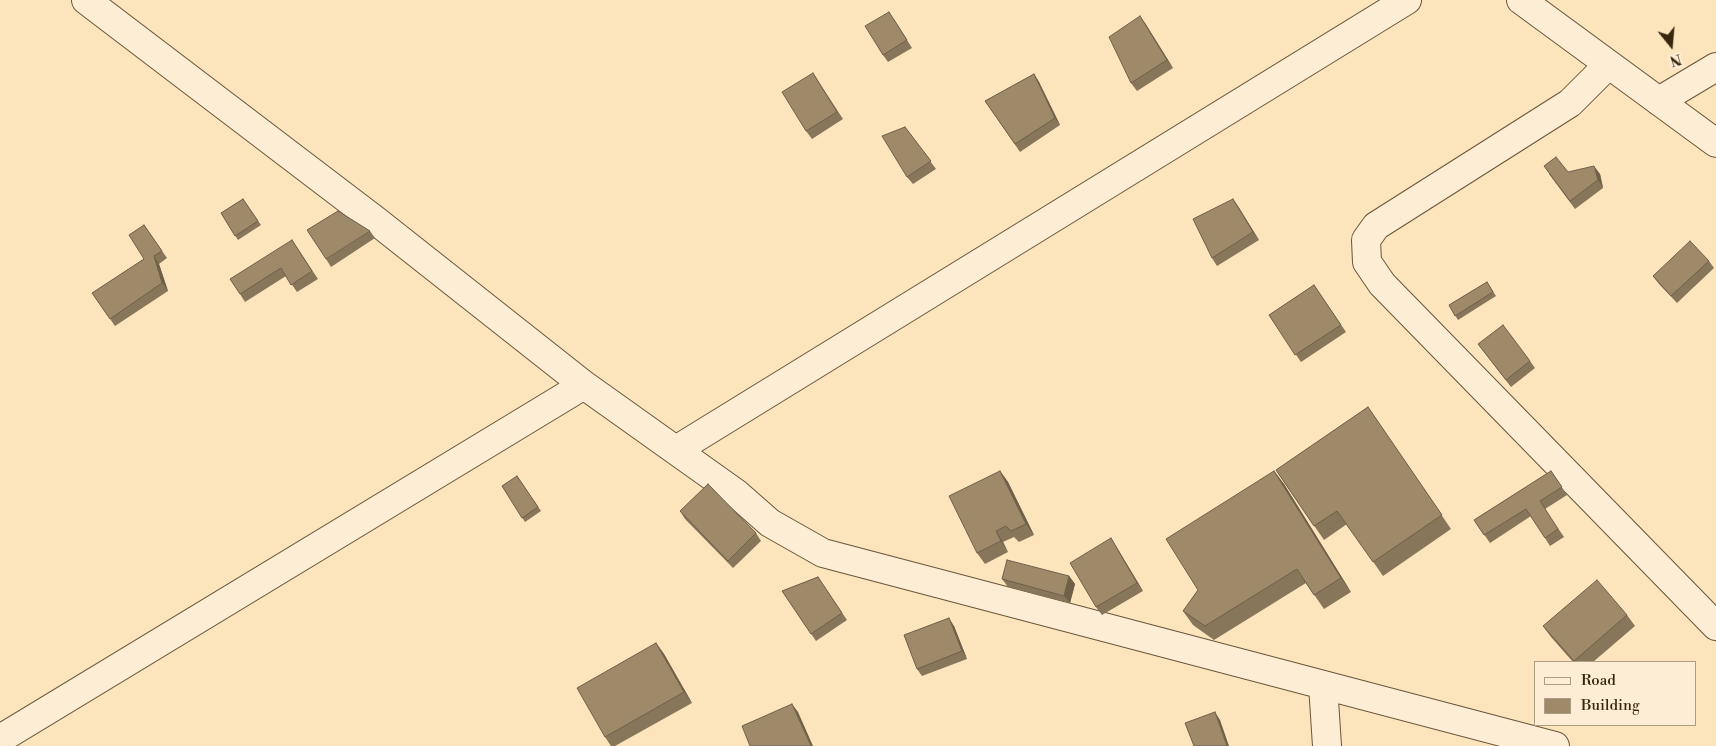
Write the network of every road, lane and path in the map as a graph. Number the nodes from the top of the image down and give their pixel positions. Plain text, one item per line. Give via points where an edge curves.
1 (86, 0) edge
2 (1407, 0) edge
3 (1521, 0) edge
4 (1608, 65) junction
5 (1716, 67) edge
6 (1658, 101) junction
7 (1716, 143) edge
8 (584, 385) junction
9 (676, 450) junction
10 (1716, 626) edge
11 (1322, 684) junction
12 (0, 739) edge
13 (1328, 746) edge
14 (1555, 746) edge

1 - 8 street via 375,220
2 - 9 street
3 - 4 street
4 - 6 street
4 - 10 street via 1570,102 1376,226 1366,240 1367,262 1382,284
5 - 6 street
6 - 7 street
8 - 9 street
8 - 12 street
9 - 11 street via 737,494 770,523 824,553
11 - 13 street
11 - 14 street

